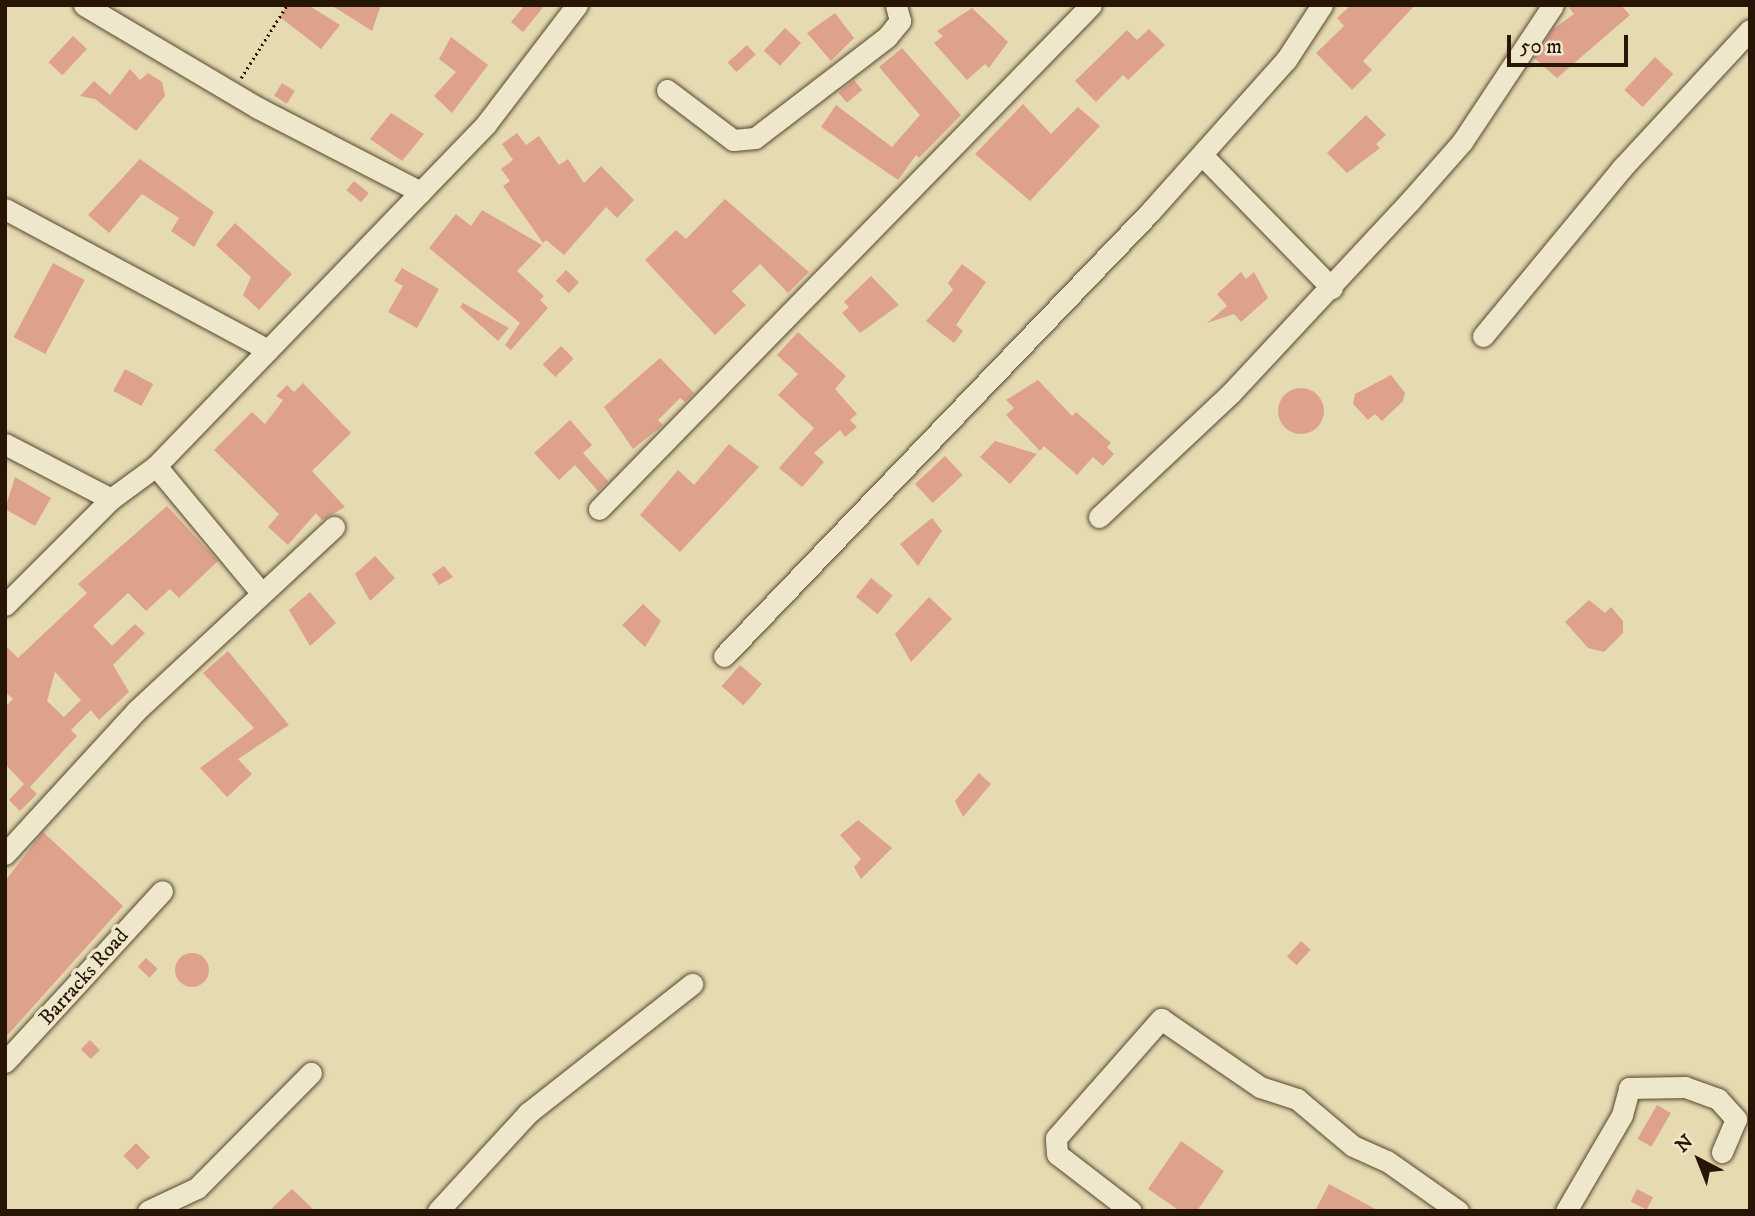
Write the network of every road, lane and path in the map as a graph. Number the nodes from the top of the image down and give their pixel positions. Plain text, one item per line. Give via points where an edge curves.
1 (84, 5) edge
2 (287, 5) edge
3 (577, 5) edge
4 (896, 5) edge
5 (1091, 5) edge
6 (1322, 5) edge
7 (1553, 5) edge
8 (1750, 30) edge
9 (667, 90) dead end
10 (231, 92) junction
11 (1202, 155) junction
12 (421, 192) junction
13 (5, 209) edge
14 (1332, 288) junction
15 (1483, 336) dead end
16 (268, 350) junction
17 (5, 444) edge
18 (156, 466) junction
19 (111, 499) junction
20 (599, 509) dead end
21 (1099, 517) dead end
22 (334, 527) dead end
23 (259, 590) junction
24 (5, 605) edge
25 (724, 656) dead end
26 (5, 854) edge
27 (162, 891) dead end
28 (692, 984) dead end
29 (5, 1062) edge
30 (311, 1073) dead end
31 (1743, 1122) edge
32 (1722, 1152) dead end
33 (148, 1211) edge
34 (438, 1211) edge
35 (1131, 1211) edge
36 (1458, 1211) edge
37 (1566, 1211) edge

1 - 10 street
2 - 10 path
3 - 12 street via 486,124
4 - 9 street via 900,21 887,37 755,138 733,140
5 - 20 street
6 - 11 street via 1286,60
7 - 14 street via 1462,142
8 - 15 street via 1622,168
10 - 12 street
11 - 14 street
11 - 25 street
12 - 16 street
13 - 16 street
14 - 21 street
16 - 18 street
17 - 19 street
18 - 19 street
18 - 23 street
19 - 24 street
22 - 23 street
23 - 26 street via 84,765
27 - 29 street, Barracks Road
28 - 34 street via 528,1112
30 - 33 street via 197,1188
31 - 32 street
31 - 37 street via 1718,1099 1685,1087 1629,1088 1622,1115
35 - 36 street via 1057,1154 1056,1138 1161,1019 1260,1087 1297,1100 1353,1146 1387,1161

